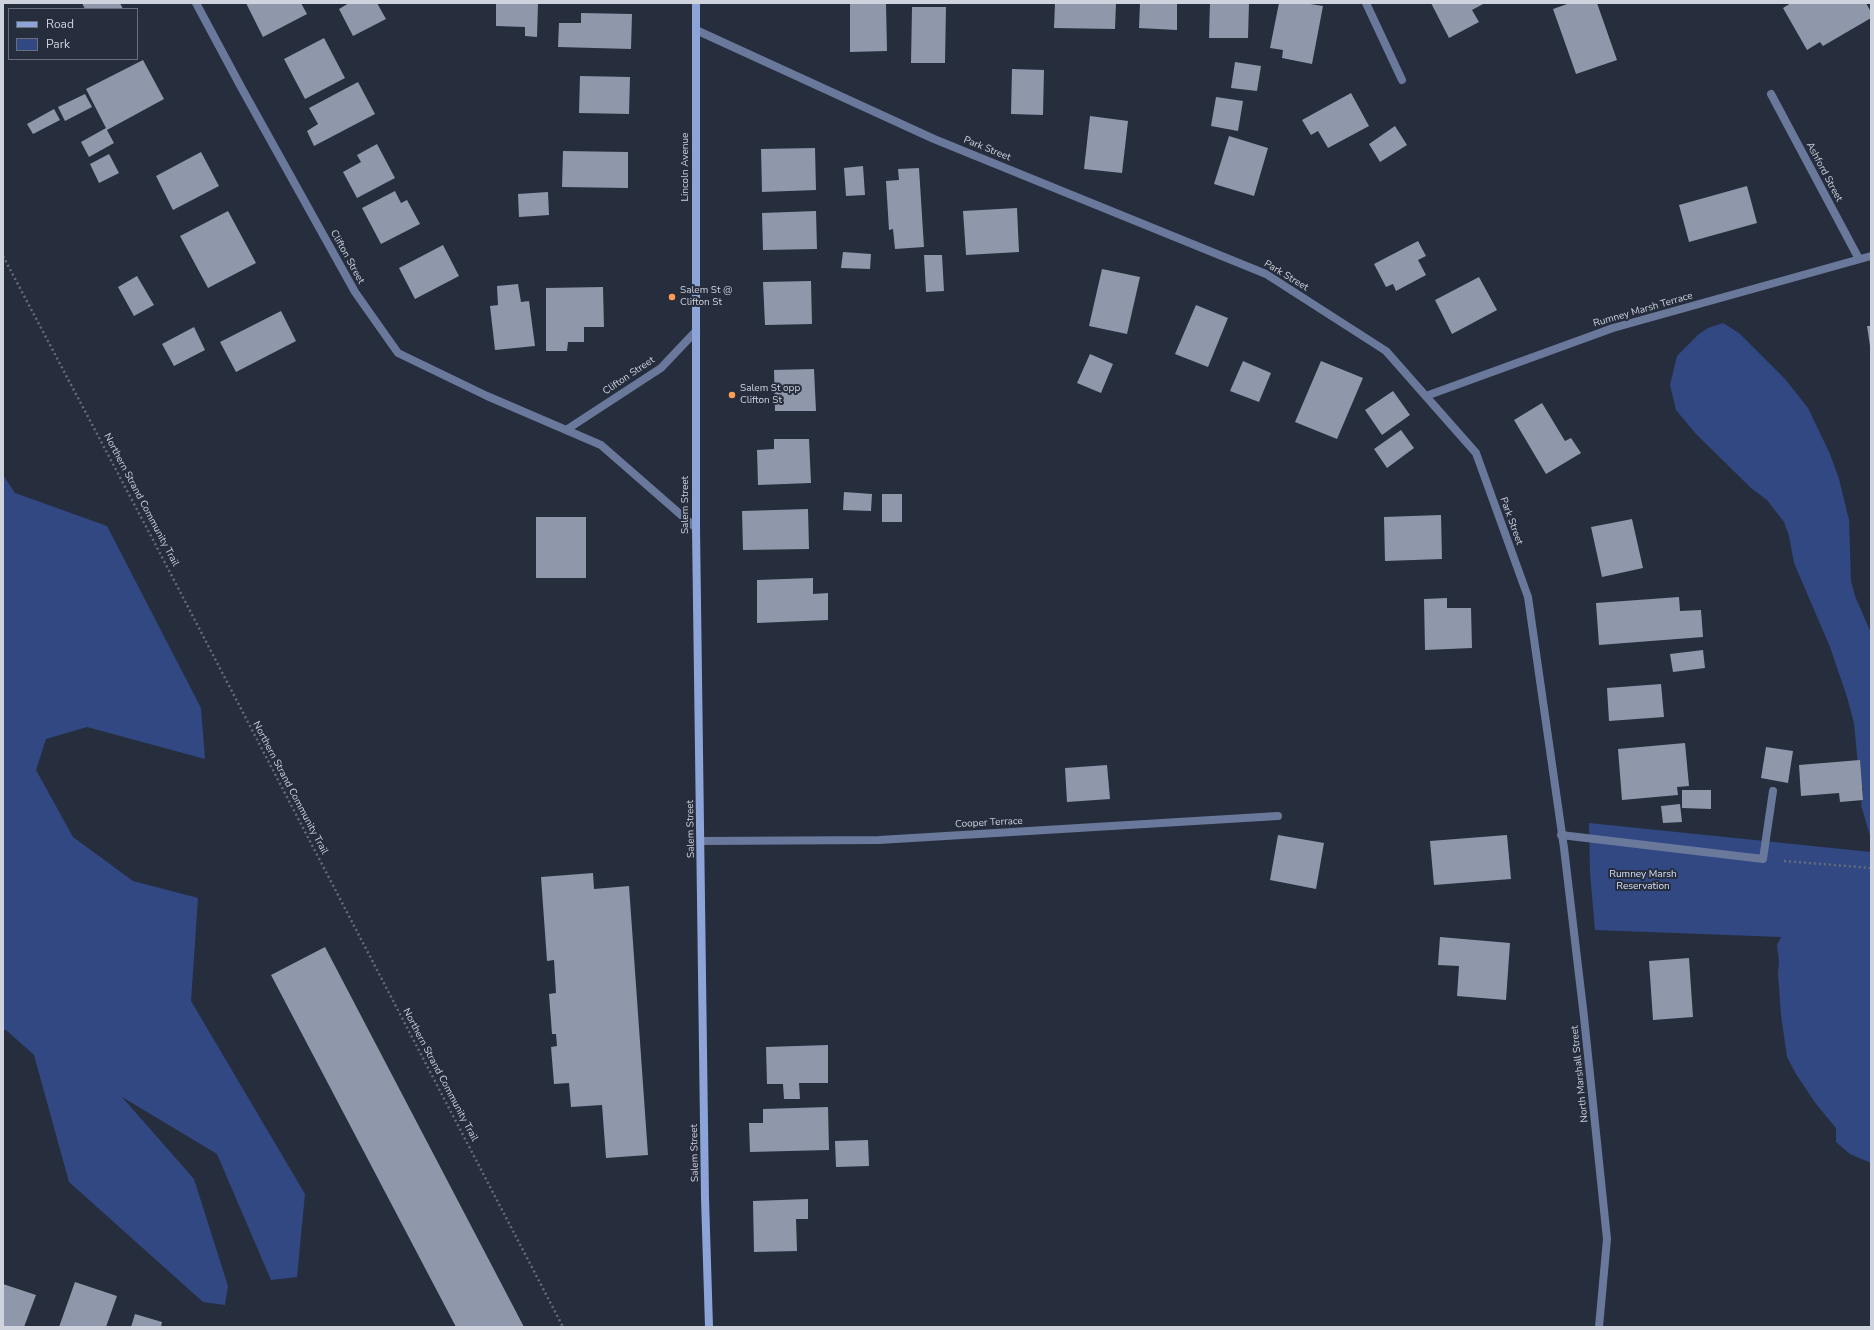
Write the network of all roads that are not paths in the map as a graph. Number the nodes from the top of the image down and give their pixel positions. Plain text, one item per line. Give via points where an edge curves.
1 (196, 3) edge
2 (696, 3) edge
3 (1366, 3) edge
4 (696, 30) junction
5 (1402, 80) dead end
6 (1771, 94) dead end
7 (1871, 256) edge
8 (1859, 259) junction
9 (696, 331) junction
10 (1426, 396) junction
11 (566, 430) junction
12 (696, 528) junction
13 (1773, 791) dead end
14 (1278, 816) dead end
15 (1559, 820) joint
16 (1561, 835) junction
17 (701, 841) junction
18 (709, 1327) edge
19 (1599, 1327) edge

1 - 11 street, Clifton Street via 355,292 398,352 487,396
2 - 4 main road, Lincoln Avenue
3 - 5 street
4 - 9 main road, Lincoln Avenue
4 - 10 street, Park Street via 934,139 1266,274 1386,351
6 - 8 street, Ashford Street
7 - 8 street, Rumney Marsh Terrace
8 - 10 street, Rumney Marsh Terrace via 1613,328
9 - 11 street, Clifton Street via 661,368
9 - 12 main road, Salem Street
10 - 15 street, Park Street via 1476,453 1528,598
11 - 12 street, Clifton Street via 601,445
12 - 17 main road, Salem Street
13 - 16 street via 1763,859
14 - 17 street, Cooper Terrace via 878,840
15 - 16 street, North Marshall Street
16 - 19 street, North Marshall Street via 1608,1239
17 - 18 main road, Salem Street

